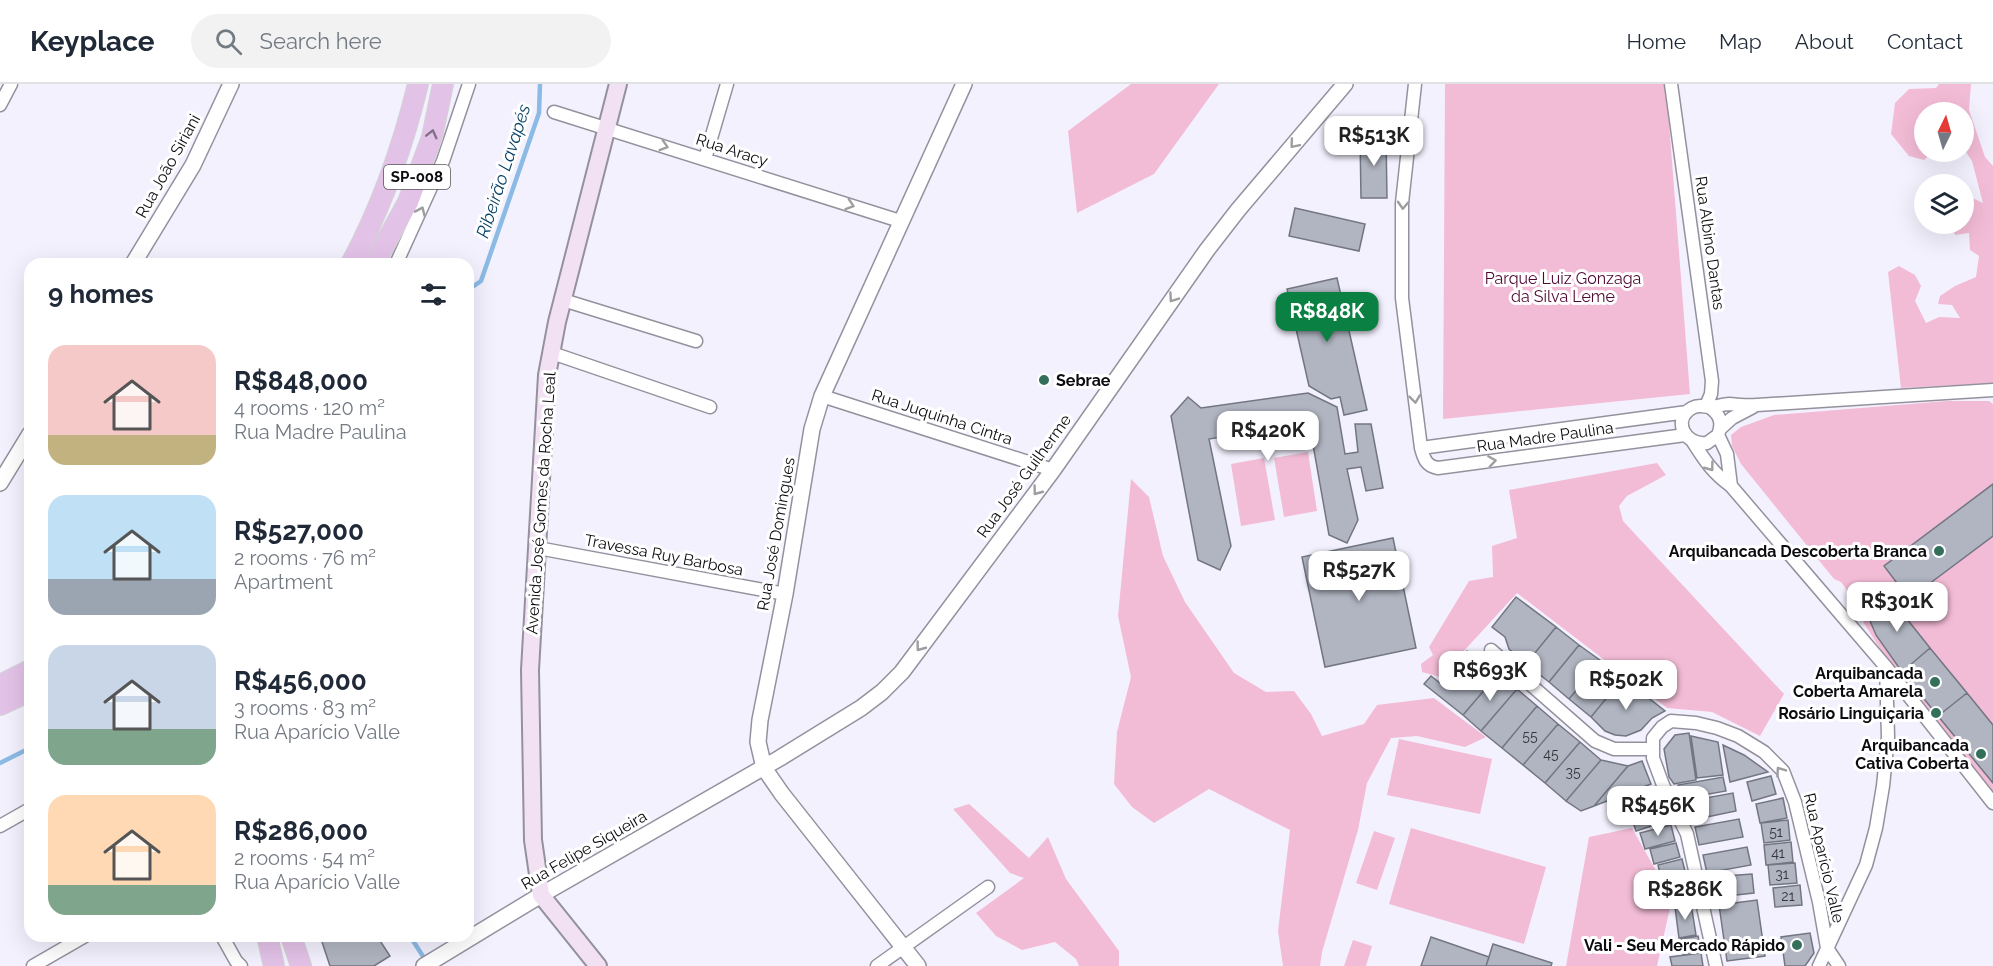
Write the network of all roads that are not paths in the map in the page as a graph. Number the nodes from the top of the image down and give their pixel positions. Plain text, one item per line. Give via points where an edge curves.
1 (11, 84) edge
2 (231, 84) edge
3 (418, 84) edge
4 (442, 84) edge
5 (469, 84) edge
6 (618, 84) edge
7 (727, 84) edge
8 (964, 84) edge
9 (1345, 84) edge
10 (1415, 84) edge
11 (1671, 84) edge
12 (0, 105) edge
13 (554, 112) dead end
14 (608, 129) junction
15 (705, 159) junction
16 (900, 221) junction
17 (137, 258) edge
18 (354, 258) edge
19 (377, 258) edge
20 (399, 258) edge
21 (563, 300) junction
22 (696, 341) dead end
23 (552, 353) junction
24 (1993, 390) edge
25 (822, 396) junction
26 (1757, 405) junction
27 (1708, 406) junction
28 (710, 407) dead end
29 (1687, 412) junction
30 (1720, 431) junction
31 (1689, 439) junction
32 (24, 444) edge
33 (1421, 448) junction
34 (1053, 470) junction
35 (0, 483) edge
36 (1731, 486) junction
37 (538, 548) junction
38 (785, 594) junction
39 (1491, 650) dead end
40 (1886, 667) junction
41 (24, 673) edge
42 (0, 685) edge
43 (24, 695) edge
44 (0, 705) edge
45 (1652, 749) junction
46 (764, 768) junction
47 (1993, 803) edge
48 (24, 812) edge
49 (0, 826) edge
50 (988, 887) dead end
51 (541, 895) junction
52 (474, 936) edge
53 (75, 942) edge
54 (225, 942) edge
55 (268, 942) edge
56 (293, 942) edge
57 (463, 942) edge
58 (904, 947) junction
59 (1827, 948) junction
60 (33, 966) edge
61 (241, 966) edge
62 (274, 966) edge
63 (301, 966) edge
64 (424, 966) edge
65 (598, 966) edge
66 (877, 966) edge
67 (918, 966) edge
68 (1716, 966) edge
69 (1819, 966) edge
70 (1839, 966) edge

1 - 12 street
2 - 17 street, Rua João Siriani via 193,165
3 - 18 main road, SP-008 via 392,169
19 -> 4 main road, SP-008 via 408,202 432,137
20 -> 5 street via 443,160
6 - 14 main road, Avenida José Gomes da Rocha Leal
7 - 15 street
8 - 16 street, Rua José Domingues
9 -> 34 street, Rua José Guilherme via 1207,250
10 -> 33 street via 1402,203 1402,298
11 - 27 street, Rua Albino Dantas via 1712,381
13 - 14 street, Rua Aracy
14 -> 15 street, Rua Aracy
14 - 21 main road, Avenida José Gomes da Rocha Leal
15 -> 16 street, Rua Aracy
16 - 25 street, Rua José Domingues
21 - 22 street
21 - 23 main road, Avenida José Gomes da Rocha Leal
23 - 28 street
23 - 37 main road, Avenida José Gomes da Rocha Leal via 547,375
24 - 26 street
25 - 34 street, Rua Juquinha Cintra
25 - 38 street, Rua José Domingues via 812,429
26 - 27 street
26 - 30 street
27 - 29 street via 1699,405
27 - 30 street via 1719,415
29 - 31 street via 1682,427
29 - 33 street, Rua Madre Paulina
30 - 31 street via 1707,443
30 - 36 street
33 -> 31 street, Rua Madre Paulina via 1424,461 1438,468
31 -> 36 street via 1717,476
32 - 35 street
34 -> 46 street, Rua José Guilherme via 902,672 861,708
36 - 40 street
37 - 38 street, Travessa Ruy Barbosa
37 - 51 main road, Avenida José Gomes da Rocha Leal via 530,670 533,840
38 - 46 street, Rua José Domingues via 760,720 758,742
39 - 45 street via 1595,741 1614,749
40 - 47 street
40 - 59 street via 1888,737 1876,828 1866,865
41 - 42 main road
43 - 44 main road
59 -> 45 street, Rua Aparício Valle via 1795,802 1783,771 1764,752 1738,736 1696,723 1671,722 1653,738
45 - 68 street via 1663,785 1690,845
46 - 51 street, Rua Felipe Siqueira
46 - 58 street, Rua José Domingues
48 - 49 street
50 - 58 street
51 - 52 street, Rua Felipe Siqueira
51 - 65 main road
53 - 60 street
54 - 61 street
55 - 62 main road
56 - 63 main road
57 - 64 street, Rua Felipe Siqueira
58 - 66 street
58 - 67 street, Rua José Domingues
59 - 69 street
59 - 70 street

